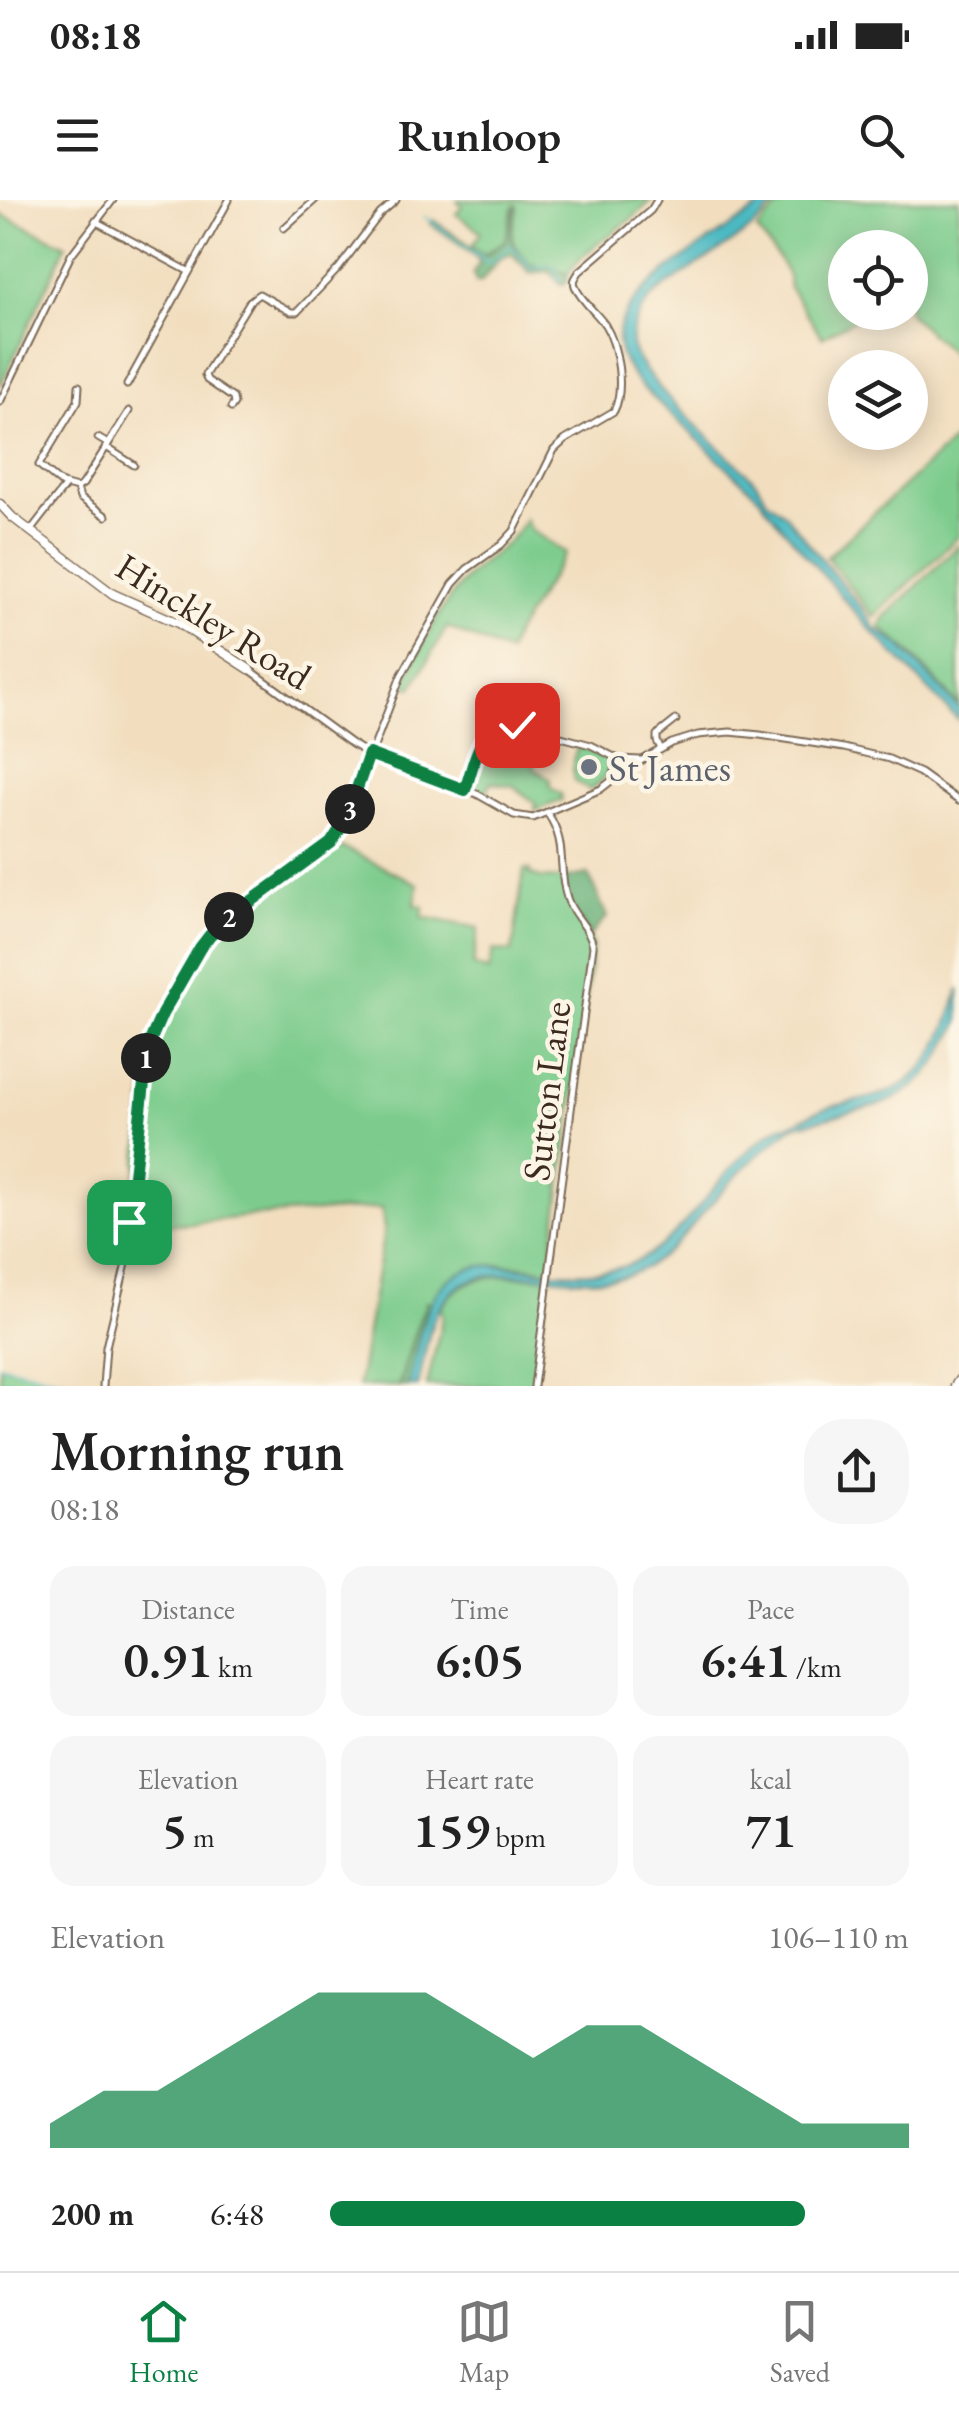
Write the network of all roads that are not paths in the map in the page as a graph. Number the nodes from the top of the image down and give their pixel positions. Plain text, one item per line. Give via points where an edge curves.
1 (114, 200) edge
2 (229, 200) edge
3 (315, 200) edge
4 (382, 200) edge
5 (657, 201) edge
6 (394, 203) edge
7 (95, 222) junction
8 (284, 228) dead end
9 (188, 270) junction
10 (127, 385) dead end
11 (80, 386) dead end
12 (0, 402) edge
13 (231, 408) dead end
14 (129, 411) dead end
15 (98, 438) dead end
16 (107, 446) junction
17 (134, 465) dead end
18 (66, 485) junction
19 (77, 488) junction
20 (0, 504) edge
21 (106, 516) dead end
22 (31, 531) junction
23 (250, 669) joint
24 (670, 721) dead end
25 (661, 749) junction
26 (369, 754) junction
27 (618, 759) junction
28 (642, 760) junction
29 (613, 779) junction
30 (465, 790) junction
31 (959, 801) edge
32 (548, 814) junction
33 (102, 1386) edge
34 (534, 1386) edge

1 - 7 street
2 - 9 street
3 - 8 street
4 - 6 street
5 - 26 street via 575,280 612,338 616,407 554,450 514,531 453,584 400,676
6 - 13 street via 294,313 259,294 250,301 205,375 233,398
7 - 9 street
7 - 12 street via 70,255
9 - 10 street
11 - 18 street via 39,465
14 - 16 street
15 - 16 street
16 - 17 street
16 - 19 street
18 - 19 street
18 - 22 street
19 - 21 street via 80,498
20 - 22 street, Hinckley Road
22 - 23 street, Hinckley Road via 113,594 178,623
23 - 26 street, Hinckley Road
24 - 25 street via 657,735
25 - 28 street
25 - 31 street via 730,732 844,748 905,765
26 - 30 street, Hinckley Road
26 - 33 street via 331,843 210,935 153,1030 129,1251
27 - 28 street
27 - 29 street
27 - 30 street via 505,722 483,739
28 - 29 street
29 - 32 street
30 - 32 street, Hinckley Road via 514,814
32 - 34 street, Sutton Lane via 559,833 568,898 594,946

